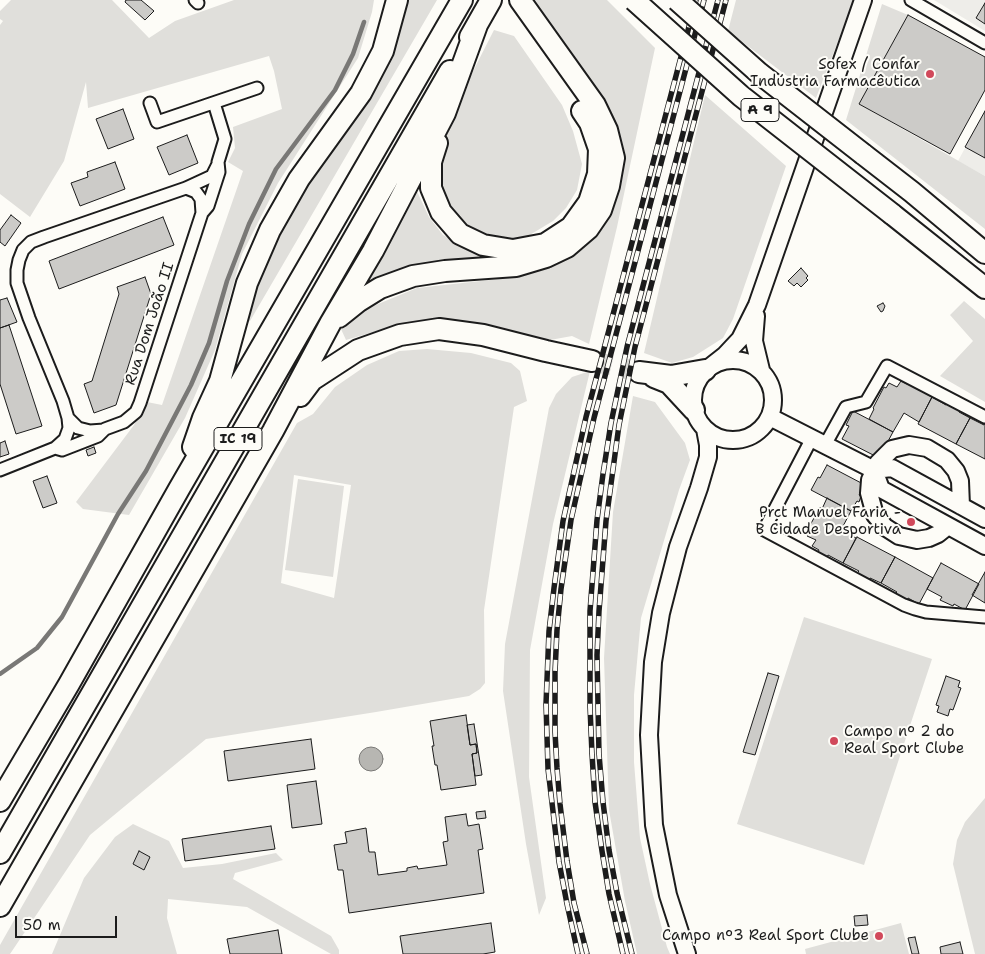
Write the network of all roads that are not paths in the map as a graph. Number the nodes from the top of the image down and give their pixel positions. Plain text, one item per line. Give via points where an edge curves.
1 (396, 0) edge
2 (462, 0) edge
3 (492, 0) edge
4 (505, 0) edge
5 (520, 0) edge
6 (634, 0) edge
7 (677, 0) edge
8 (863, 0) edge
9 (911, 0) edge
10 (477, 26) junction
11 (532, 26) junction
12 (985, 43) edge
13 (257, 88) dead end
14 (150, 103) dead end
15 (214, 103) junction
16 (445, 113) junction
17 (218, 162) junction
18 (186, 188) junction
19 (202, 213) junction
20 (985, 253) edge
21 (985, 288) edge
22 (757, 305) junction
23 (331, 322) junction
24 (592, 361) tunnel mouth
25 (708, 368) junction
26 (761, 370) junction
27 (694, 410) junction
28 (985, 416) edge
29 (770, 417) junction
30 (68, 418) junction
31 (705, 428) junction
32 (105, 430) junction
33 (273, 432) junction
34 (739, 440) junction
35 (819, 441) junction
36 (55, 448) junction
37 (0, 470) edge
38 (874, 470) junction
39 (699, 488) junction
40 (178, 489) junction
41 (960, 506) junction
42 (985, 519) edge
43 (948, 526) junction
44 (985, 546) edge
45 (985, 617) edge
46 (0, 802) edge
47 (0, 852) edge
48 (2, 902) edge
49 (687, 954) edge

1 - 40 highway via 383,51 361,93 298,179 270,230 247,283 220,381 202,418
2 - 40 highway, IC 19
3 - 10 highway, IC 19
4 - 11 highway
5 - 11 highway
6 - 21 highway, A 9, bridge via 741,96
7 - 20 highway, A 9, bridge via 759,73
8 - 22 street
9 - 12 street
10 - 16 highway
10 - 47 highway, IC 19
11 - 16 highway via 590,123 598,149 598,174 589,202 571,227 545,244 513,250 483,245 460,234 441,212 431,188 431,162
11 - 23 highway via 595,105 607,130 614,158 601,210 588,229 567,247 546,257 516,266 413,276 380,288
13 - 15 street
14 - 15 street via 157,122
15 - 17 street, Rua Dom João II via 225,139
16 - 23 highway via 373,251
17 - 18 street via 212,176
17 - 19 street, Rua Dom João II via 219,172 208,206
18 - 19 street via 196,192 201,199
18 - 30 street via 44,237 31,242 23,250 17,283
19 - 32 street, Rua Dom João II via 136,412 124,422
22 - 25 street via 740,339
22 - 26 street via 754,341
23 - 33 highway
24 - 33 highway via 483,335 439,329 400,334 358,350 312,380
25 - 26 street via 723,360 737,359
25 - 27 street via 694,389
25 - 27 highway via 671,376 641,372 669,383
26 - 29 street via 773,392
27 - 31 street
28 - 35 street via 887,366 866,402 846,407
29 - 34 street via 752,436
29 - 35 street
30 - 32 street via 78,428
30 - 36 street via 65,439
31 - 34 street via 726,440
31 - 39 street via 708,457
32 - 36 street, Rua Dom João II via 62,450
33 - 48 highway
34 - 39 street via 720,453
35 - 38 street
35 - 45 street via 764,530 910,607 926,612
36 - 37 street, Rua Dom João II
38 - 41 street via 892,468
38 - 41 street via 892,449 909,445 927,448 947,460 956,471 960,481
38 - 43 street via 881,489
38 - 43 street via 869,493 875,515 885,527 899,536 917,540 938,534
39 - 49 street via 678,547 661,613 653,662 649,735 654,825 668,894
40 - 46 highway, IC 19
41 - 42 street
43 - 44 street

